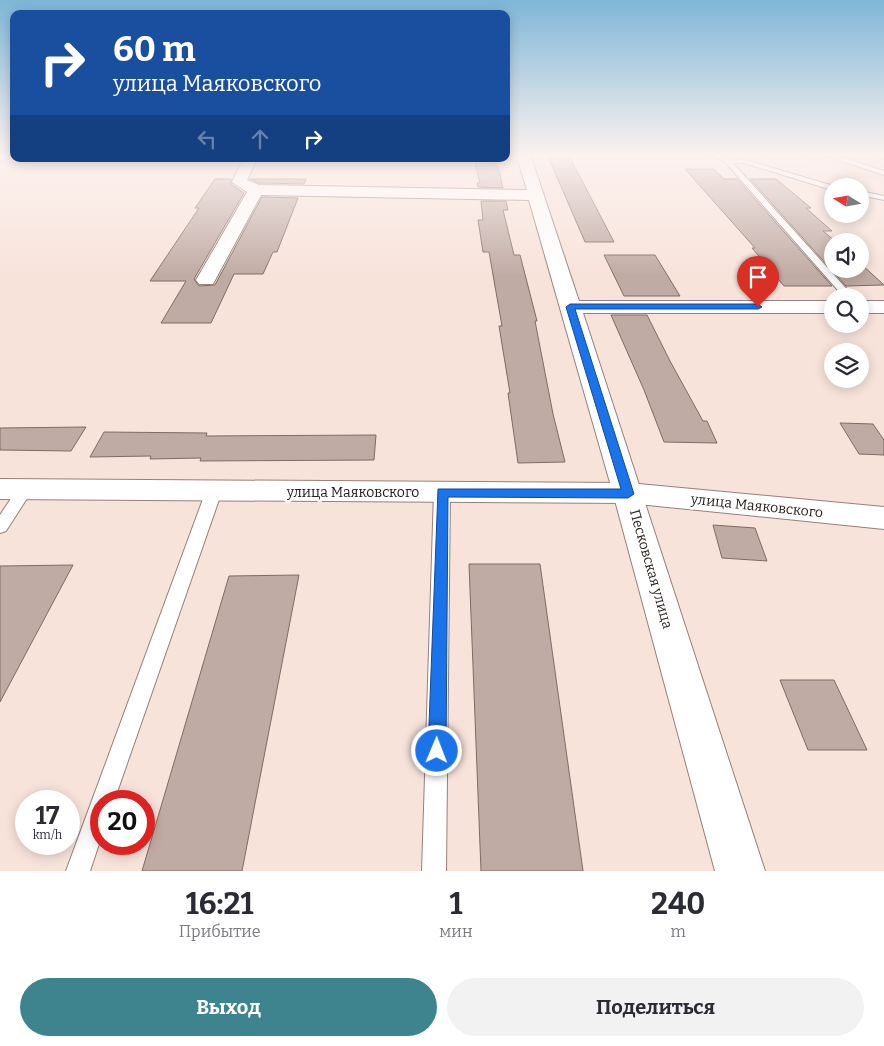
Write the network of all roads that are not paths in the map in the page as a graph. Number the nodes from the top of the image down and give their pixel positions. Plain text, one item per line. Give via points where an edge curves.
1 (253, 195) edge
2 (516, 195) edge
3 (536, 195) joint
4 (757, 195) edge
5 (869, 195) edge
6 (884, 198) edge
7 (206, 280) dead end
8 (841, 288) edge
9 (570, 307) junction
10 (824, 307) edge
11 (869, 307) edge
12 (884, 307) edge
13 (12, 489) edge
14 (214, 491) junction
15 (442, 492) junction
16 (628, 494) junction
17 (884, 518) edge
18 (0, 527) edge
19 (107, 790) edge
20 (90, 837) edge
21 (78, 871) edge
22 (434, 871) edge
23 (740, 871) edge

1 - 7 street
2 - 3 street
3 - 9 street, Песковская улица
4 - 8 lane
5 - 6 lane
9 - 10 street
9 - 16 street, Песковская улица
11 - 12 street
13 - 14 street, улица Маяковского
13 - 18 lane
14 - 15 street, улица Маяковского
14 - 19 lane
15 - 16 street, улица Маяковского
15 - 22 lane
16 - 17 street, улица Маяковского
16 - 23 street, Песковская улица
20 - 21 lane

